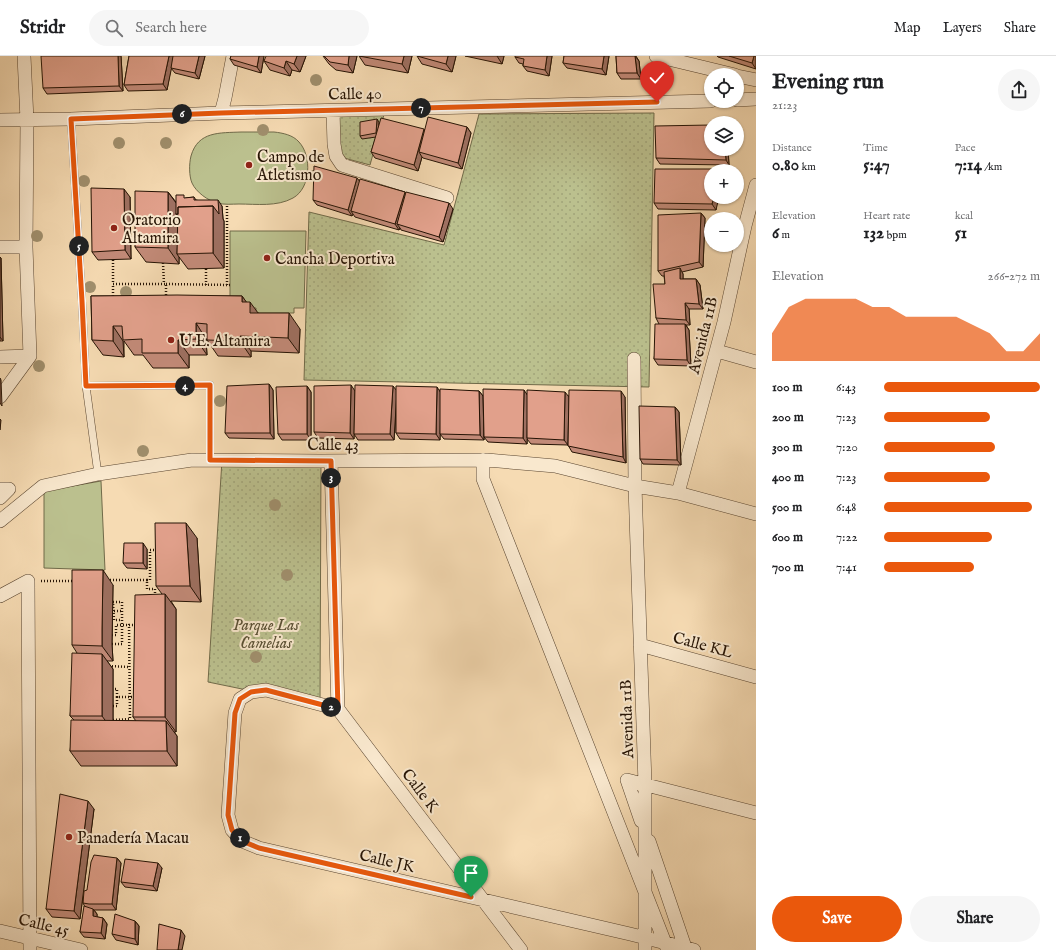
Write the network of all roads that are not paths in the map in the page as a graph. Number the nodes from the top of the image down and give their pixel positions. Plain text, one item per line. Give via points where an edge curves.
1 (24, 56) edge
2 (233, 56) edge
3 (656, 56) edge
4 (707, 68) edge
5 (744, 77) edge
6 (756, 80) edge
7 (756, 99) edge
8 (744, 100) edge
9 (704, 101) edge
10 (333, 111) junction
11 (221, 113) junction
12 (71, 119) junction
13 (0, 120) edge
14 (27, 120) junction
15 (756, 185) edge
16 (447, 198) dead end
17 (751, 228) edge
18 (0, 247) edge
19 (26, 247) junction
20 (717, 351) junction
21 (30, 356) junction
22 (0, 357) edge
23 (634, 359) dead end
24 (756, 362) edge
25 (86, 386) junction
26 (0, 397) edge
27 (210, 460) junction
28 (483, 460) junction
29 (331, 461) junction
30 (98, 474) junction
31 (635, 486) junction
32 (0, 489) edge
33 (678, 493) junction
34 (0, 498) edge
35 (756, 514) edge
36 (0, 522) edge
37 (0, 596) edge
38 (640, 645) junction
39 (756, 676) edge
40 (338, 709) junction
41 (645, 784) junction
42 (756, 813) edge
43 (0, 931) edge
44 (30, 944) edge
45 (645, 944) edge
46 (81, 950) edge
47 (522, 950) edge
48 (668, 950) edge
49 (686, 950) edge
50 (694, 950) edge

1 - 14 street
2 - 11 street
3 - 4 street
5 - 6 street
7 - 8 street
9 - 10 street, Calle 40
10 - 11 street, Calle 40
10 - 16 street via 334,144 336,156 342,165
11 - 12 street, Calle 40
12 - 14 street, Calle 40
12 - 25 lane
13 - 14 street, Calle 40
14 - 19 street
15 - 17 street, Avenida 11B
17 - 20 street, Avenida 11B
18 - 19 street
19 - 21 street
20 - 24 street
20 - 33 street, Avenida 11B
21 - 22 street
21 - 26 street
23 - 31 street, Avenida 11B
25 - 27 lane via 210,385
25 - 30 lane
27 - 29 street, Calle 43
27 - 30 street, Calle 43 via 192,460
28 - 29 street, Calle 43
28 - 31 street, Calle 43 via 555,466
28 - 48 street via 483,479
29 - 40 street
30 - 36 street, Calle 43 via 43,486
31 - 33 street, Calle 43
31 - 38 street, Avenida 11B
32 - 34 street via 9,489
33 - 35 street, Calle 43
37 - 44 street via 28,581
38 - 39 street, Calle KL
38 - 41 street, Avenida 11B
40 - 45 street, Calle JK via 266,690 251,692 240,699 235,713 228,815 232,830 242,841 259,848
40 - 47 street, Calle K
41 - 42 street
41 - 45 street, Avenida 11B
41 - 49 street via 627,780
43 - 44 street, Calle 45
44 - 46 street, Calle 45
45 - 50 street, Calle JK

